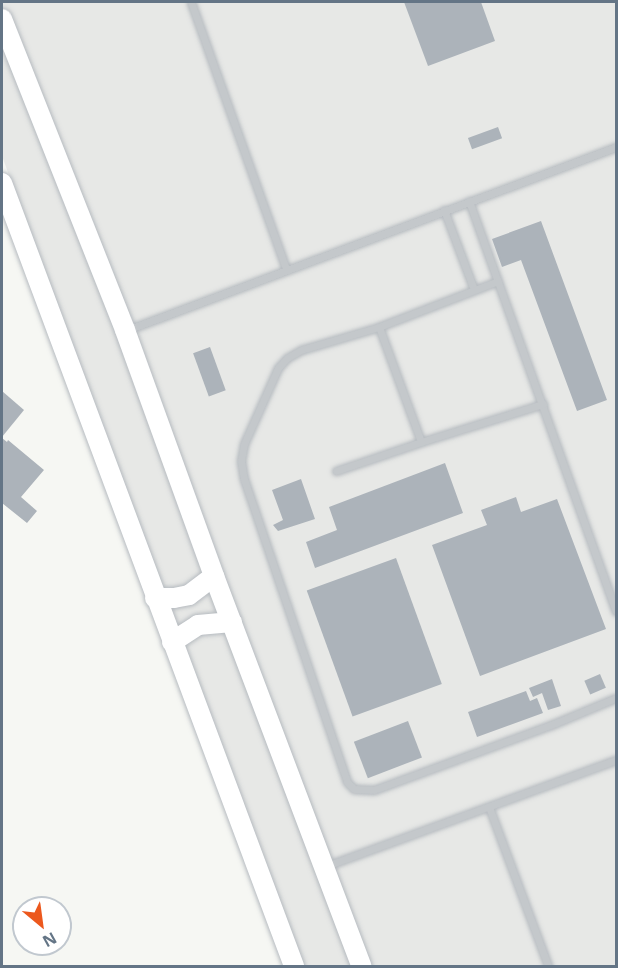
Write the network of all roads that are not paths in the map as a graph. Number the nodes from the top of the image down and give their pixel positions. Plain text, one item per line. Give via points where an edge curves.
1 (191, 2) edge
2 (2, 19) edge
3 (616, 147) edge
4 (2, 183) edge
5 (469, 201) junction
6 (444, 210) junction
7 (286, 269) junction
8 (498, 281) junction
9 (474, 290) junction
10 (379, 327) junction
11 (125, 330) junction
12 (543, 404) junction
13 (421, 442) junction
14 (336, 471) dead end
15 (214, 576) junction
16 (155, 598) junction
17 (616, 611) edge
18 (232, 622) junction
19 (172, 642) junction
20 (616, 698) edge
21 (616, 760) edge
22 (489, 807) junction
23 (325, 867) junction
24 (294, 966) edge
25 (361, 966) edge
26 (548, 966) edge

1 - 7 lane
2 - 11 main road
3 - 5 lane
4 - 16 main road
5 - 6 lane
5 - 8 lane
6 - 7 lane
6 - 9 lane
7 - 11 lane
8 - 9 lane
8 - 12 lane
9 - 10 lane
10 - 13 lane
10 - 20 lane via 301,350 287,358 278,368 244,444 241,461 347,782 354,789 374,790 551,726
11 - 15 main road
12 - 13 lane
12 - 17 lane
13 - 14 lane
15 - 16 main road via 189,595
15 - 18 main road
16 - 19 main road
18 - 19 main road via 198,625
18 - 23 main road
19 - 24 main road
21 - 22 lane
22 - 23 lane
22 - 26 lane
23 - 25 main road

